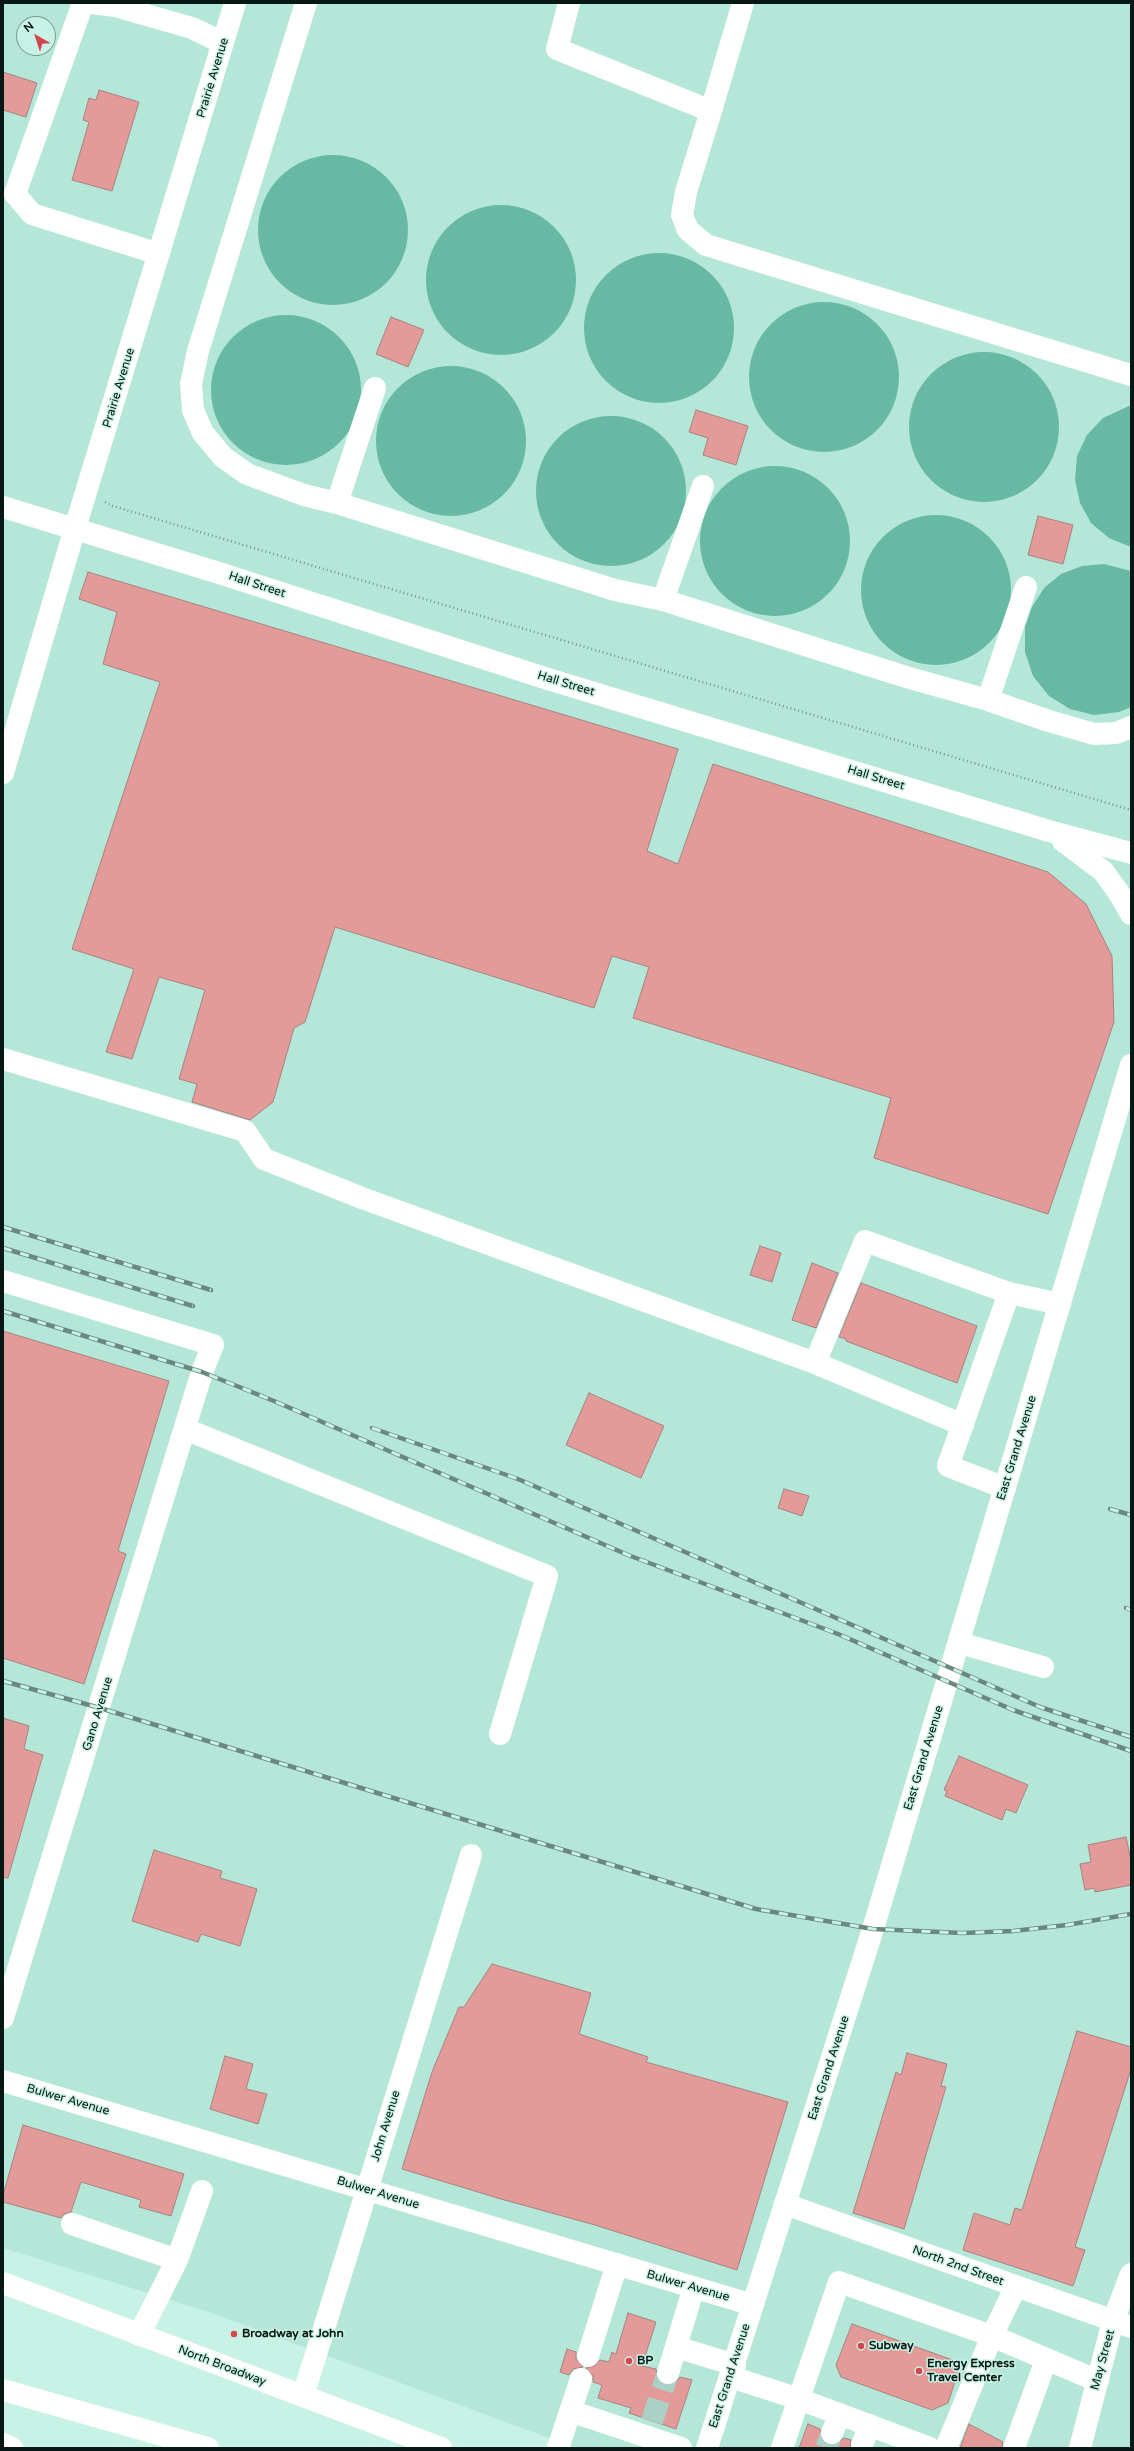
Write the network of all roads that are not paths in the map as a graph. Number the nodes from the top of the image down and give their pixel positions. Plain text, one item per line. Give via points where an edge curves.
1 (83, 3) edge
2 (92, 3) edge
3 (235, 3) edge
4 (306, 3) edge
5 (569, 3) edge
6 (743, 3) edge
7 (223, 43) junction
8 (712, 111) junction
9 (159, 254) junction
10 (1131, 375) edge
11 (375, 388) dead end
12 (703, 486) dead end
13 (338, 503) junction
14 (3, 507) edge
15 (75, 528) junction
16 (1026, 587) dead end
17 (663, 600) junction
18 (988, 700) junction
19 (1131, 727) edge
20 (3, 773) edge
21 (1049, 831) junction
22 (1131, 853) edge
23 (1131, 914) edge
24 (3, 1059) edge
25 (1131, 1065) edge
26 (3, 1281) edge
27 (1009, 1293) junction
28 (1060, 1304) junction
29 (814, 1363) junction
30 (188, 1419) junction
31 (963, 1425) junction
32 (1005, 1488) junction
33 (960, 1643) junction
34 (1043, 1667) dead end
35 (500, 1734) dead end
36 (471, 1856) dead end
37 (3, 2018) edge
38 (3, 2081) edge
39 (367, 2189) junction
40 (202, 2191) dead end
41 (785, 2204) junction
42 (72, 2224) dead end
43 (176, 2260) junction
44 (617, 2264) junction
45 (1131, 2274) edge
46 (3, 2283) edge
47 (1016, 2286) junction
48 (694, 2287) junction
49 (753, 2305) junction
50 (1122, 2324) edge
51 (139, 2335) junction
52 (992, 2336) junction
53 (676, 2348) junction
54 (588, 2356) dead end
55 (1046, 2360) junction
56 (733, 2371) junction
57 (668, 2373) tunnel mouth
58 (581, 2378) dead end
59 (1098, 2381) junction
60 (3, 2390) edge
61 (302, 2396) junction
62 (799, 2399) junction
63 (570, 2411) junction
64 (870, 2425) junction
65 (647, 2435) edge
66 (894, 2442) edge
67 (3, 2444) edge
68 (862, 2445) dead end
69 (12, 2448) edge
70 (208, 2448) edge
71 (441, 2448) edge
72 (558, 2448) edge
73 (681, 2448) edge
74 (707, 2448) edge
75 (782, 2448) edge
76 (930, 2448) edge
77 (946, 2448) edge
78 (1014, 2448) edge
79 (1080, 2448) edge

1 - 9 main road via 15,194 32,214
2 - 7 main road via 115,6 192,28
3 - 7 main road, Prairie Avenue
4 - 13 main road via 198,351 191,384 193,410 203,433 223,457 247,474 304,495
5 - 8 main road via 557,49
6 - 8 main road
7 - 9 main road, Prairie Avenue
8 - 10 main road via 686,192 682,216 688,230 706,245
9 - 15 main road, Prairie Avenue
11 - 13 main road
12 - 17 main road
13 - 17 main road via 615,590
14 - 15 main road, Hall Street
15 - 20 main road, Prairie Avenue
15 - 21 main road, Hall Street via 548,679
16 - 18 main road
17 - 18 main road via 906,677
18 - 19 main road via 1094,734 1116,733
21 - 22 main road, Hall Street
21 - 23 main road via 1103,871 1120,893
24 - 29 main road via 245,1131 264,1159 362,1198
25 - 28 main road, East Grand Avenue
26 - 30 main road, Gano Avenue via 213,1346
27 - 28 main road
27 - 29 main road via 865,1241
27 - 31 main road
28 - 32 main road, East Grand Avenue
29 - 31 main road
30 - 35 main road via 547,1576
30 - 37 main road, Gano Avenue
31 - 32 main road via 948,1466
32 - 33 main road, East Grand Avenue
33 - 34 main road
33 - 41 main road, East Grand Avenue via 873,1929
36 - 39 main road, John Avenue
38 - 39 main road, Bulwer Avenue
39 - 44 main road, Bulwer Avenue
39 - 61 main road, John Avenue
40 - 43 main road
41 - 47 main road, North 2nd Street
41 - 49 main road, East Grand Avenue
42 - 43 main road
43 - 51 main road
44 - 48 main road, Bulwer Avenue
44 - 54 main road
45 - 50 main road, May Street
46 - 51 main road, North Broadway
47 - 50 main road, North 2nd Street
47 - 52 main road
48 - 49 main road, Bulwer Avenue
48 - 53 main road
49 - 56 main road, East Grand Avenue
50 - 59 main road, May Street
51 - 61 main road, North Broadway
52 - 55 main road
52 - 62 main road via 840,2282
52 - 77 main road
53 - 56 main road
53 - 57 main road
55 - 59 main road
55 - 78 main road
56 - 62 main road
56 - 74 main road, East Grand Avenue
58 - 63 main road
59 - 79 main road, May Street
60 - 70 main road
61 - 71 main road, North Broadway
62 - 64 main road via 836,2424
62 - 75 main road
63 - 65 main road
63 - 72 main road
64 - 66 main road
64 - 68 main road
65 - 73 main road
66 - 76 main road
67 - 69 main road

